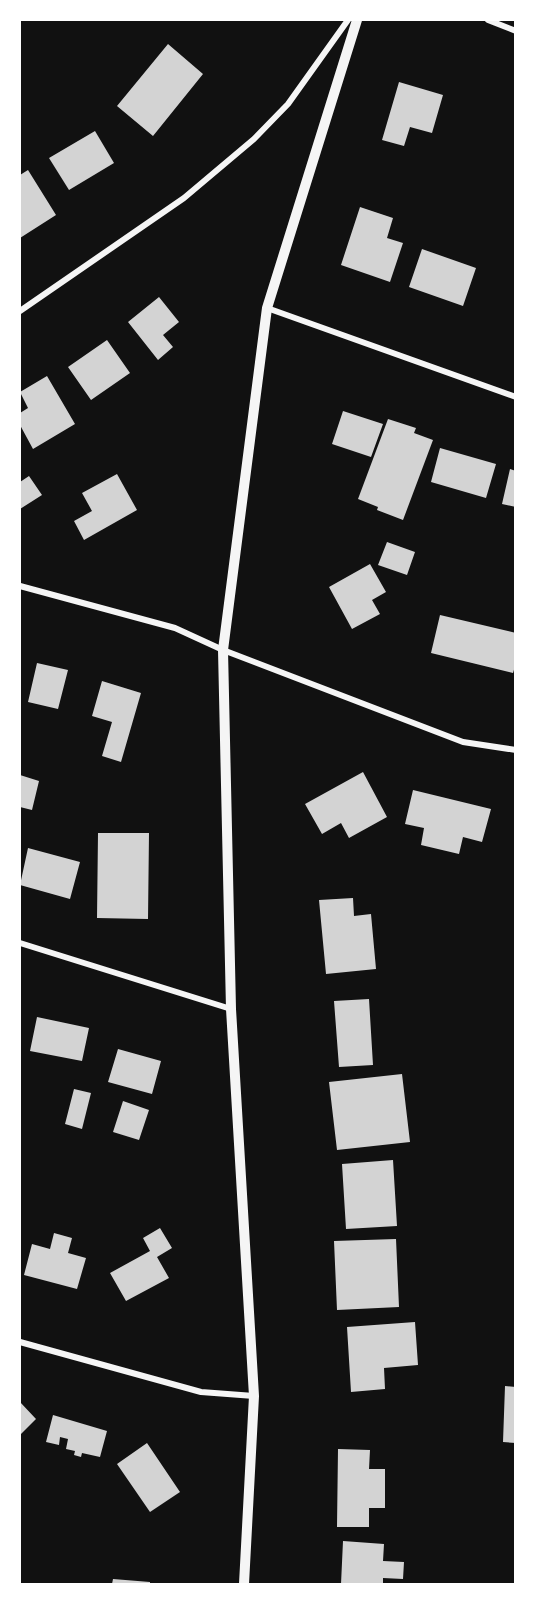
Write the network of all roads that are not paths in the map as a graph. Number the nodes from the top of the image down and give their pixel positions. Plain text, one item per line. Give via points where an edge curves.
1 (348, 20) edge
2 (357, 20) edge
3 (488, 20) edge
4 (516, 31) edge
5 (267, 308) junction
6 (20, 311) edge
7 (516, 397) edge
8 (20, 586) edge
9 (223, 650) junction
10 (516, 750) edge
11 (20, 943) edge
12 (231, 1010) junction
13 (20, 1342) edge
14 (254, 1396) junction
15 (244, 1584) edge

1 - 6 street via 288,104 254,139 184,198
2 - 5 street
3 - 4 street
5 - 7 street
5 - 9 street
8 - 9 street via 175,628
9 - 10 street via 464,742
9 - 12 street
11 - 12 street
12 - 14 street
13 - 14 street via 201,1392
14 - 15 street

